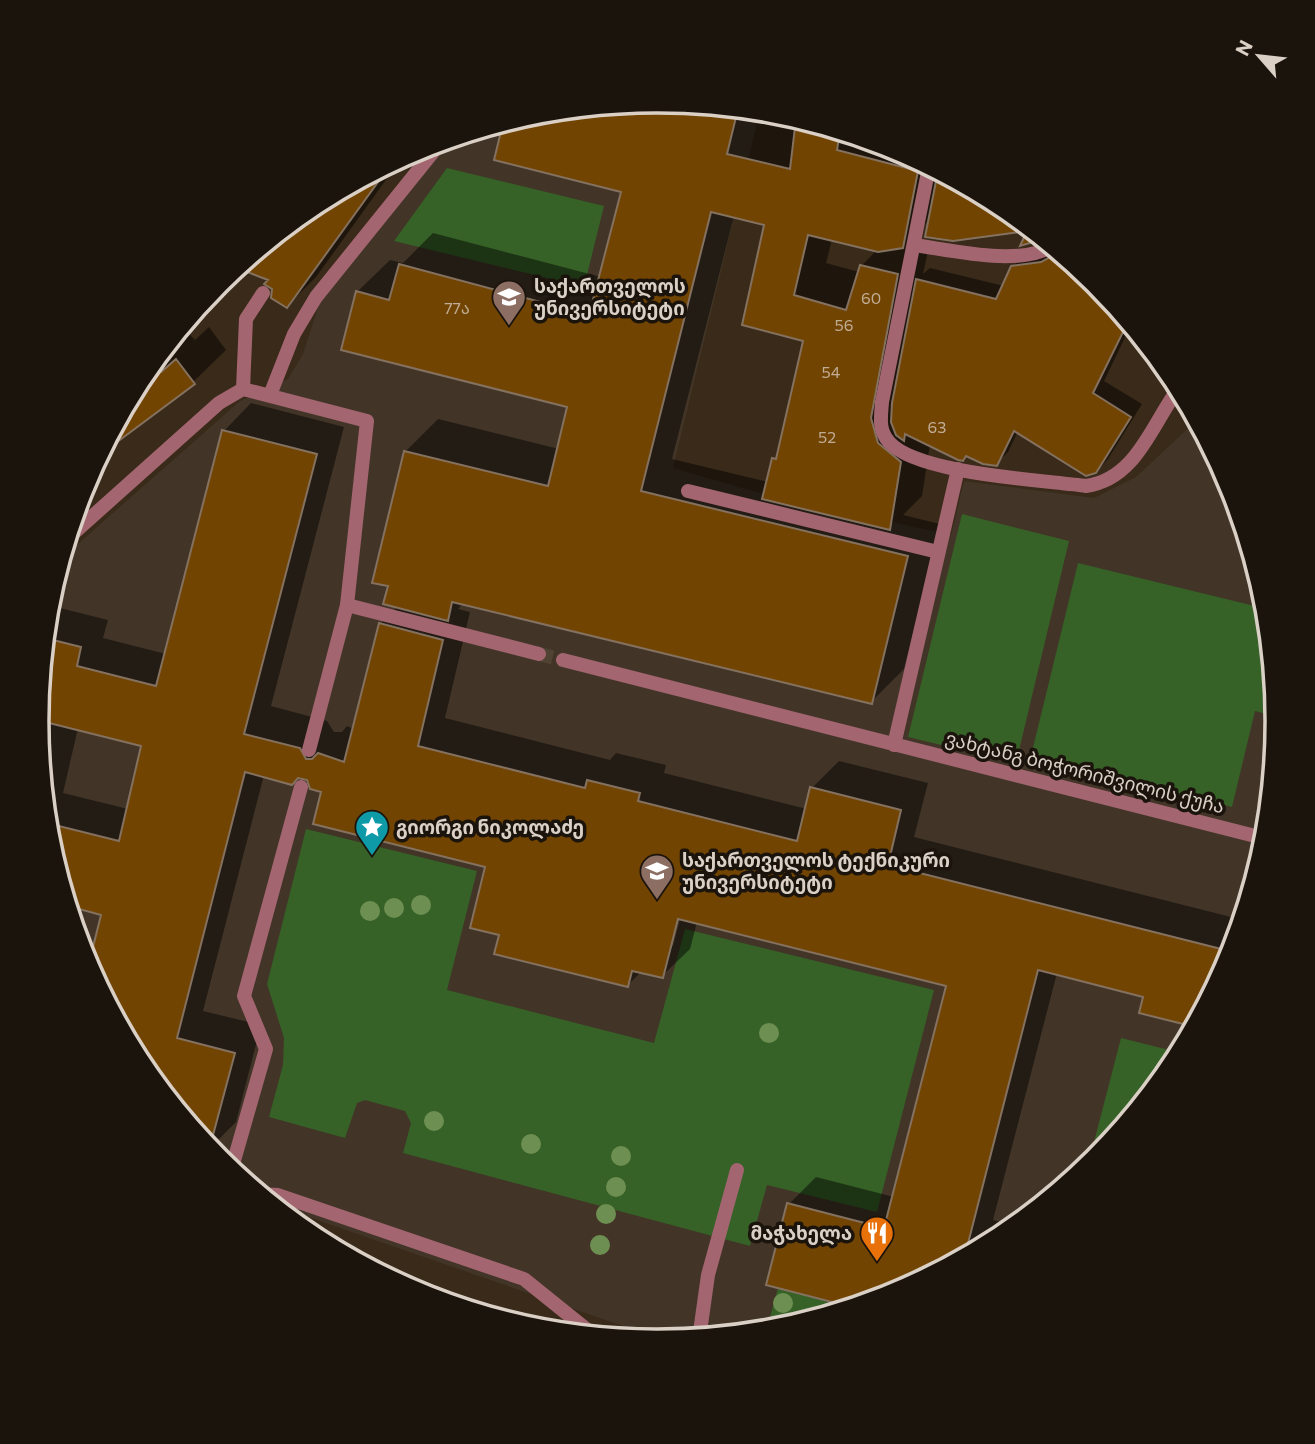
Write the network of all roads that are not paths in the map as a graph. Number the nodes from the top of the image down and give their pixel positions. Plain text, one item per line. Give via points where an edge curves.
1 (427, 159) edge
2 (927, 176) edge
3 (915, 245) junction
4 (1043, 252) edge
5 (263, 293) dead end
6 (243, 389) junction
7 (270, 395) junction
8 (1172, 398) edge
9 (958, 469) junction
10 (688, 491) dead end
11 (81, 527) edge
12 (938, 552) junction
13 (347, 605) junction
14 (539, 654) tunnel mouth
15 (563, 660) tunnel mouth
16 (894, 745) junction
17 (309, 750) dead end
18 (301, 787) dead end
19 (1255, 836) edge
20 (234, 1159) edge
21 (737, 1170) dead end
22 (275, 1195) edge
23 (582, 1325) edge
24 (700, 1329) edge

1 - 7 street via 316,297 294,334
2 - 3 street
3 - 4 street via 994,256
3 - 9 street via 880,427 889,443 906,455
5 - 6 street via 246,319
6 - 7 street
6 - 11 street via 219,403
7 - 13 street via 367,421
8 - 9 street via 1133,462 1099,484
9 - 12 street
10 - 12 street
12 - 16 street
13 - 14 street
13 - 17 street
15 - 16 street, ვახტანგ ბოჭორიშვილის ქუჩა
16 - 19 street, ვახტანგ ბოჭორიშვილის ქუჩა
18 - 20 street via 244,996 266,1049
21 - 24 street via 708,1275
22 - 23 street via 524,1279

